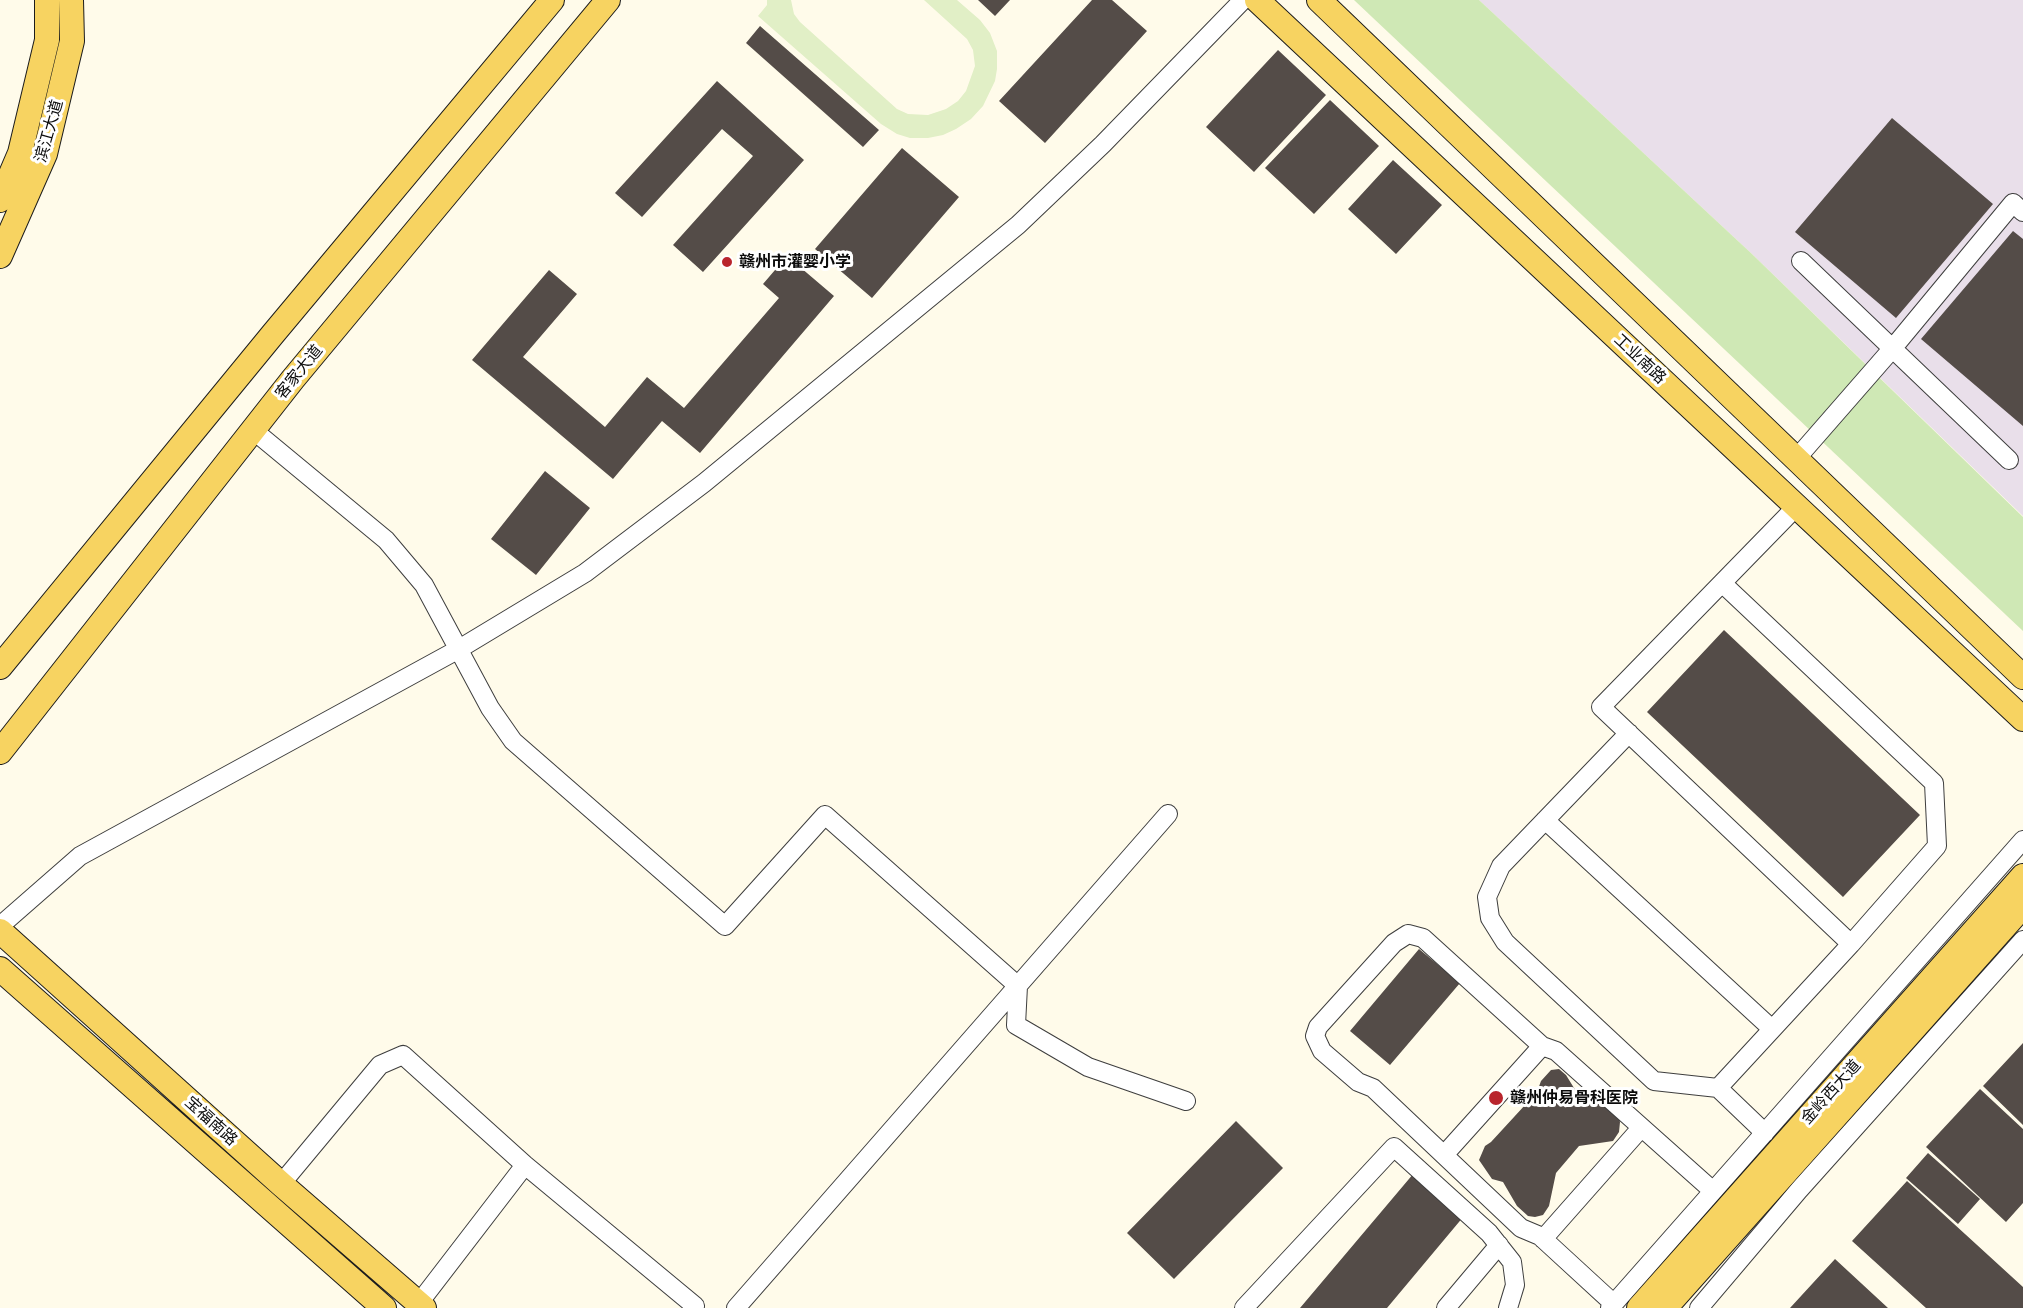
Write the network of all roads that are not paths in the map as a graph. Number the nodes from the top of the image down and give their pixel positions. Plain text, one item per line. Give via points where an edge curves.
1 (47, 0) edge
2 (71, 0) edge
3 (552, 0) edge
4 (608, 0) edge
5 (1243, 0) edge
6 (1257, 0) edge
7 (1319, 0) edge
8 (0, 200) edge
9 (2023, 212) edge
10 (0, 256) edge
11 (1801, 261) dead end
12 (1892, 349) junction
13 (253, 430) junction
14 (1796, 459) junction
15 (2009, 460) dead end
16 (1797, 506) junction
17 (1722, 583) junction
18 (459, 649) junction
19 (0, 666) edge
20 (2023, 677) edge
21 (2023, 719) edge
22 (1629, 733) junction
23 (0, 752) edge
24 (1168, 814) dead end
25 (1545, 820) junction
26 (2023, 840) edge
27 (2023, 876) edge
28 (2023, 906) edge
29 (0, 928) edge
30 (2023, 940) edge
31 (1851, 944) junction
32 (0, 969) edge
33 (1018, 986) junction
34 (1772, 1029) junction
35 (1542, 1046) junction
36 (1718, 1088) junction
37 (1186, 1101) dead end
38 (1641, 1128) junction
39 (1765, 1133) junction
40 (1444, 1155) junction
41 (525, 1164) junction
42 (281, 1184) junction
43 (1713, 1191) junction
44 (1543, 1239) junction
45 (1499, 1245) junction
46 (421, 1306) edge
47 (1612, 1306) edge
48 (384, 1308) edge
49 (693, 1308) edge
50 (736, 1308) edge
51 (1244, 1308) edge
52 (1446, 1308) edge
53 (1508, 1308) edge
54 (1639, 1308) edge
55 (1665, 1308) edge
56 (1699, 1308) edge

1 - 8 main road, 滨江大道 via 47,40 20,153
2 - 10 main road, 滨江大道 via 72,41 45,154
3 - 19 main road
4 - 13 main road, 客家大道
5 - 18 street via 1018,225 888,334 704,483 585,573
6 - 16 main road, 工业南路
7 - 14 main road
9 - 12 street via 2013,203
11 - 12 street
12 - 14 street
12 - 15 street
13 - 18 street via 386,540 424,585
13 - 23 main road, 客家大道
14 - 20 main road
16 - 17 street
16 - 21 main road, 工业南路
17 - 22 street via 1601,707
17 - 31 street via 1934,783 1937,846
18 - 29 street via 80,856
18 - 33 street via 490,708 513,741 725,926 825,815
22 - 25 street
22 - 31 street
24 - 33 street
25 - 34 street
25 - 36 street via 1501,866 1487,897 1490,918 1505,942 1654,1081
26 - 39 street
27 - 54 main road, 金岭西大道
28 - 55 main road, 金岭西大道
29 - 42 main road, 宝福南路
30 - 56 street
31 - 34 street
32 - 48 main road, 宝福南路
33 - 37 street via 1016,1025 1088,1067
33 - 50 street
34 - 36 street
35 - 38 street via 1556,1051
35 - 40 street
35 - 40 street via 1423,938 1408,934 1394,943 1318,1027 1315,1036 1322,1051 1358,1082 1373,1088
36 - 39 street
38 - 43 street
38 - 44 street
39 - 43 street
40 - 44 street via 1521,1228
41 - 42 street via 403,1055 380,1065
41 - 46 street
41 - 49 street
42 - 46 main road, 宝福南路
43 - 47 street
44 - 47 street
45 - 51 street via 1394,1147
45 - 52 street
45 - 53 street via 1512,1262 1515,1285

